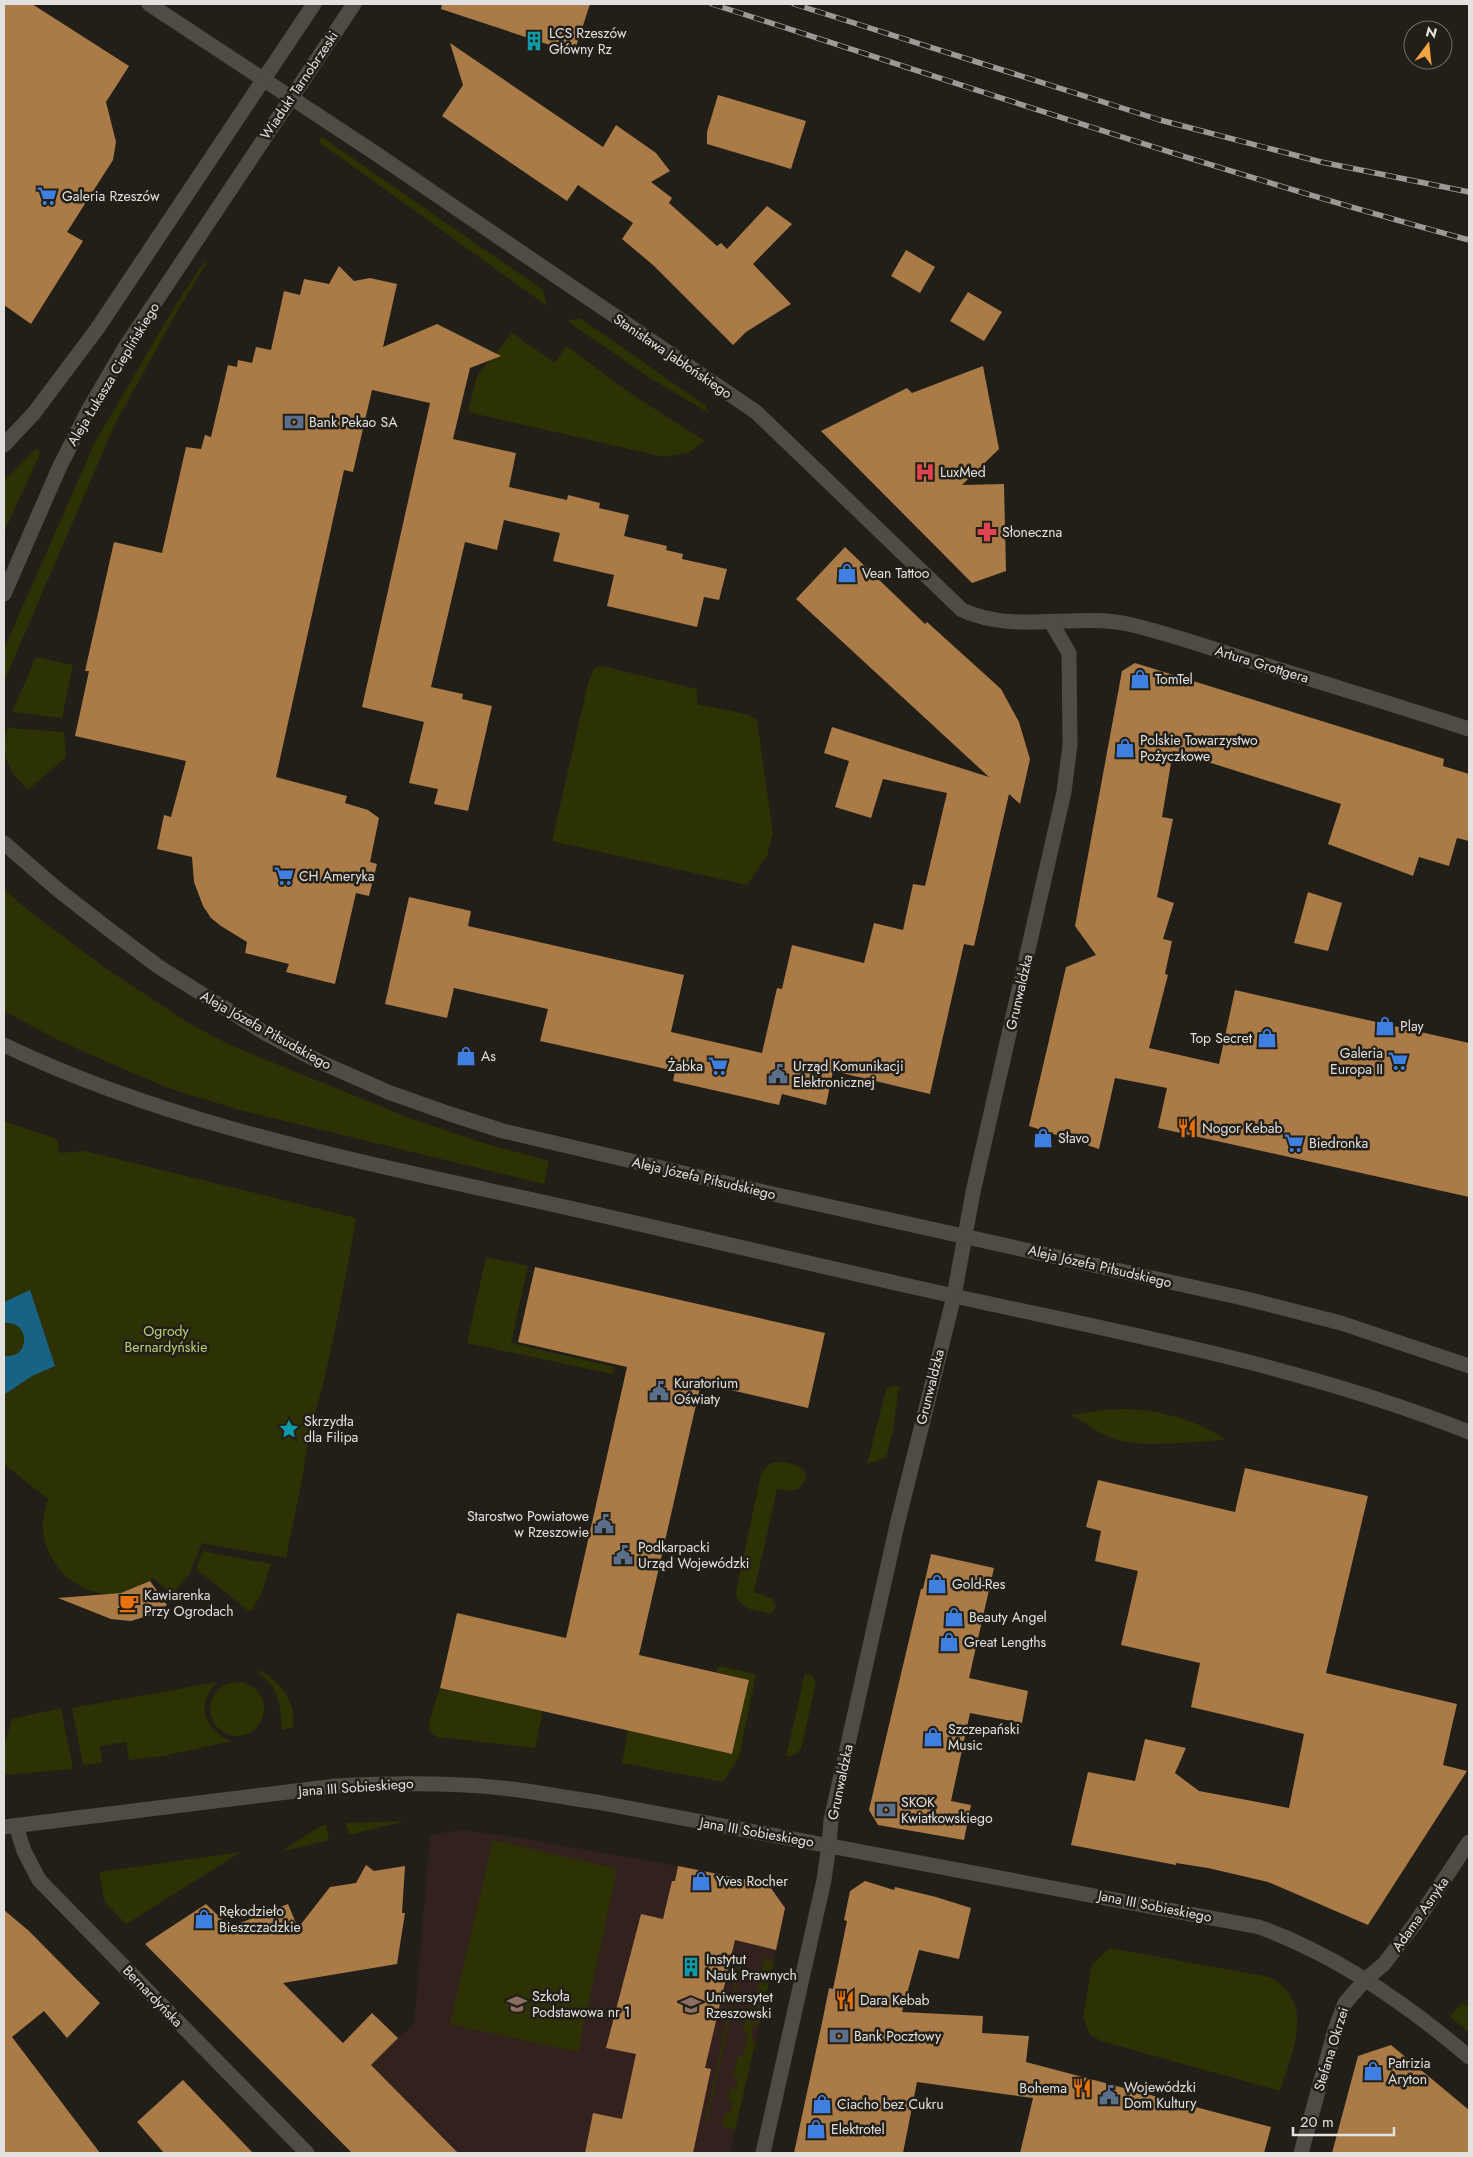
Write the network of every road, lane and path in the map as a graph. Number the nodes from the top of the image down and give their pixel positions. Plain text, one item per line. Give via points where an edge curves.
1 (149, 4) edge
2 (314, 4) edge
3 (354, 4) edge
4 (245, 166) joint
5 (4, 445) edge
6 (4, 594) edge
7 (1051, 622) junction
8 (1469, 729) edge
9 (4, 843) edge
10 (4, 1045) edge
11 (966, 1237) junction
12 (954, 1296) junction
13 (1469, 1366) edge
14 (1469, 1432) edge
15 (10, 1827) edge
16 (1469, 1842) edge
17 (829, 1845) junction
18 (1365, 1980) junction
19 (1469, 2057) edge
20 (307, 2153) edge
21 (763, 2153) edge
22 (1301, 2153) edge

1 - 7 street, Stanisława Jabłońskiego via 756,412 962,610 979,618
2 - 5 street via 97,328 34,413
3 - 4 street, Wiadukt Tarnobrzeski
4 - 6 street, Aleja Łukasza Cieplińskiego via 124,349 89,410 60,466
7 - 8 street, Artura Grottgera via 1106,621 1147,629
7 - 11 street, Grunwaldzka via 1069,653 1070,745 1065,782
9 - 11 street, Aleja Józefa Piłsudskiego via 107,928 173,976 318,1062 388,1092 503,1131
10 - 12 street via 110,1091 230,1129
11 - 12 street, Grunwaldzka
11 - 13 street, Aleja Józefa Piłsudskiego via 1332,1321
12 - 14 street via 1279,1368 1369,1395
12 - 17 street, Grunwaldzka via 863,1669 831,1820
15 - 17 street, Jana III Sobieskiego via 336,1786 440,1784 502,1788 588,1801
15 - 20 street, Bernardyńska via 39,1880
16 - 18 street, Adama Asnyka via 1414,1925 1384,1964
17 - 18 street, Jana III Sobieskiego via 1259,1927 1312,1950
17 - 21 street, Grunwaldzka
18 - 19 street, Jana III Sobieskiego via 1427,2021
18 - 22 street, Stefana Okrzei via 1345,2003 1335,2030

